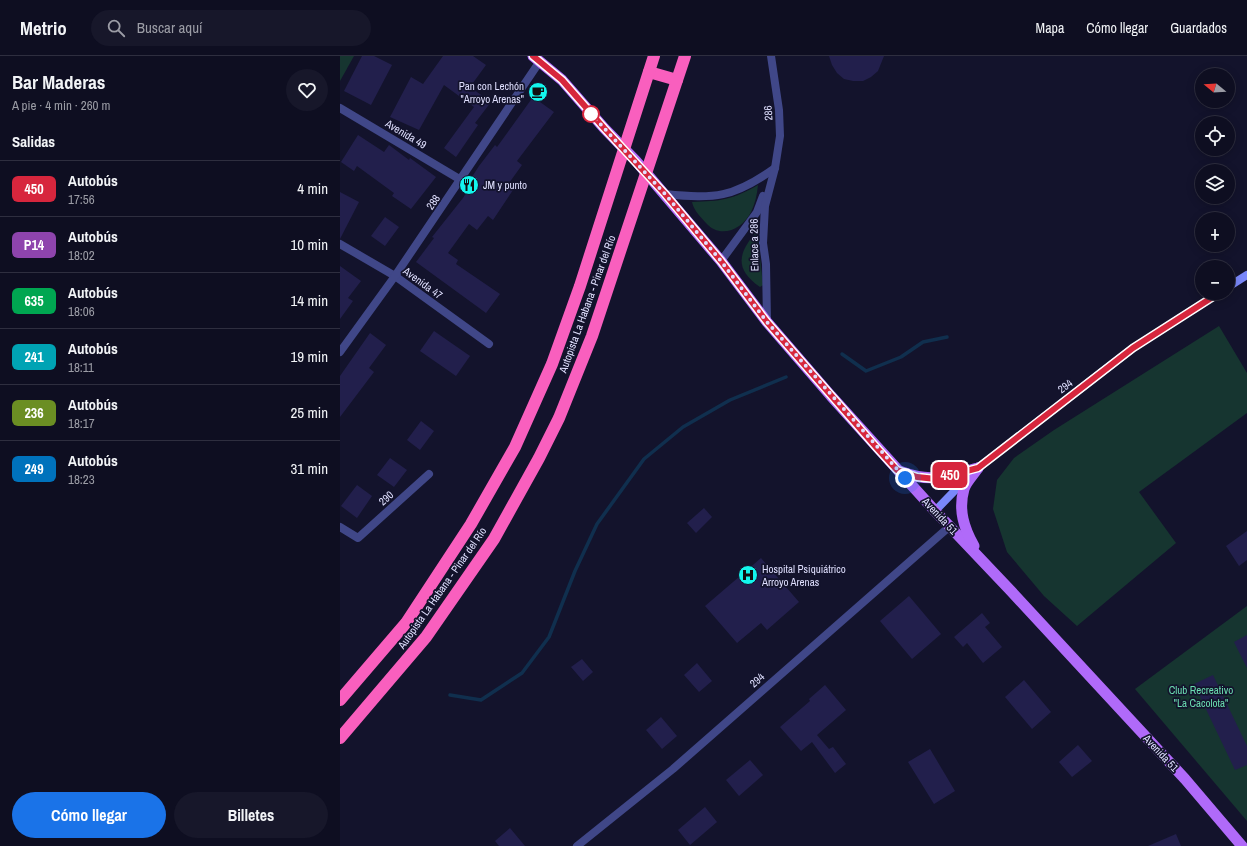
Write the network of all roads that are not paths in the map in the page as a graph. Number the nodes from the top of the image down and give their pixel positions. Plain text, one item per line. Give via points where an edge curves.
1 (654, 56) edge
2 (686, 56) edge
3 (771, 56) edge
4 (536, 59) edge
5 (647, 77) junction
6 (676, 85) junction
7 (340, 108) edge
8 (775, 168) junction
9 (461, 180) junction
10 (665, 194) junction
11 (340, 244) edge
12 (721, 261) junction
13 (1247, 275) edge
14 (395, 276) junction
15 (1235, 283) edge
16 (1208, 300) edge
17 (767, 322) junction
18 (489, 344) dead end
19 (340, 352) edge
20 (978, 468) junction
21 (897, 470) junction
22 (429, 474) dead end
23 (935, 511) junction
24 (340, 527) edge
25 (950, 527) junction
26 (980, 559) junction
27 (340, 700) edge
28 (340, 738) edge
29 (1239, 845) edge
30 (577, 846) edge

1 - 5 highway, Autopista La Habana - Pinar del Río
2 - 6 highway, Autopista La Habana - Pinar del Río
3 - 8 street, 286 via 780,123
4 - 9 street, 288
4 - 10 main road, Avenida 51 via 562,80
5 - 6 highway
5 - 27 highway, Autopista La Habana - Pinar del Río via 552,364 514,447 471,524 406,623
6 - 28 highway, Autopista La Habana - Pinar del Río via 592,336 559,418 494,539 426,637
7 - 9 street, Avenida 49
8 - 10 street via 734,192 696,197
8 - 12 street, Enlace a 286 via 757,212
8 - 17 street, Enlace a 286 via 765,206
9 - 14 street, 288
10 - 12 main road, Avenida 51
11 - 14 street, Avenida 47
12 - 17 main road, Avenida 51
13 - 15 main road
14 - 18 street, Avenida 47
14 - 19 street, 288
16 - 20 main road, 294 via 1133,348
17 - 21 main road, Avenida 51
20 - 21 main road via 936,479 917,477
20 - 23 main road, 294
20 - 26 main road via 964,488 961,512 966,531
21 - 23 main road, Avenida 51
22 - 24 street, 290 via 358,538
23 - 25 main road, Avenida 51
25 - 26 main road, Avenida 51
25 - 30 street, 294 via 674,769
26 - 29 main road, Avenida 51 via 1185,779

